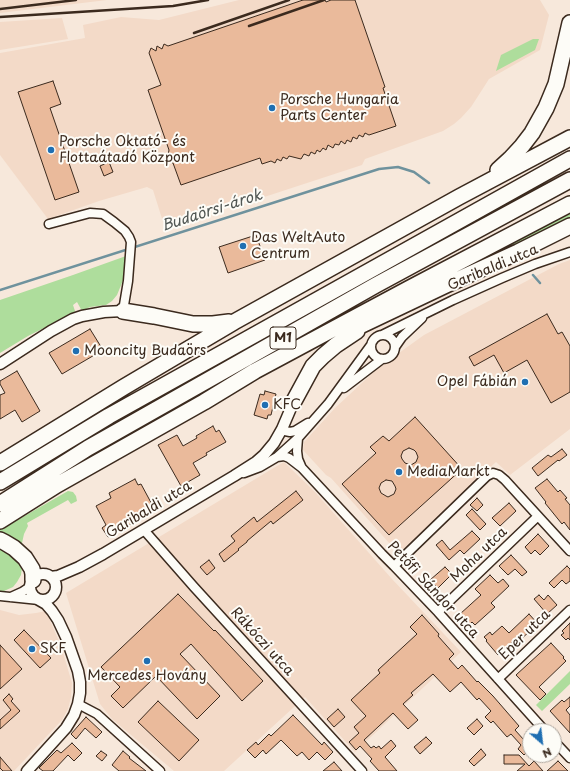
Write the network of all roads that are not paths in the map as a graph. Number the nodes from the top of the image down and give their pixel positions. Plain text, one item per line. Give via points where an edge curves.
1 (570, 23) edge
2 (570, 138) edge
3 (570, 159) edge
4 (570, 180) edge
5 (459, 197) junction
6 (570, 204) edge
7 (49, 224) dead end
8 (570, 226) edge
9 (570, 236) edge
10 (518, 252) junction
11 (570, 252) edge
12 (123, 311) junction
13 (429, 312) junction
14 (378, 318) junction
15 (234, 322) junction
16 (382, 335) junction
17 (372, 345) junction
18 (395, 346) junction
19 (382, 359) junction
20 (0, 364) edge
21 (294, 401) joint
22 (204, 402) junction
23 (328, 404) junction
24 (314, 419) junction
25 (282, 429) junction
26 (298, 438) junction
27 (277, 457) junction
28 (0, 463) edge
29 (302, 468) junction
30 (234, 476) junction
31 (0, 482) edge
32 (0, 504) edge
33 (538, 516) junction
34 (0, 521) edge
35 (144, 530) junction
36 (0, 540) edge
37 (570, 551) edge
38 (394, 566) junction
39 (79, 567) junction
40 (51, 577) junction
41 (32, 582) junction
42 (55, 591) junction
43 (4, 597) edge
44 (39, 600) junction
45 (570, 610) edge
46 (438, 612) junction
47 (58, 620) junction
48 (498, 679) junction
49 (78, 704) junction
50 (538, 723) edge
51 (562, 750) edge
52 (570, 758) edge
53 (27, 771) edge
54 (160, 771) edge
55 (362, 771) edge

1 - 5 highway via 556,84 532,133 498,171
2 - 5 highway
3 - 31 highway, M1 via 109,416
4 - 32 highway, M1 via 376,285 88,448
5 - 15 highway
6 - 22 highway via 262,368
7 - 12 street via 90,213 103,214 125,231 131,242
8 - 10 highway
9 - 10 highway
10 - 14 highway
11 - 13 street, Garibaldi utca via 502,278
12 - 15 highway via 193,324
12 - 20 street via 104,312 73,319
13 - 16 street, Garibaldi utca
13 - 18 street, Garibaldi utca
14 - 21 highway via 323,356 313,366
14 - 22 highway
15 - 28 highway
16 - 17 street via 374,340
16 - 18 street via 391,338
17 - 19 street via 374,354
17 - 23 street, Garibaldi utca
18 - 19 street via 390,356
19 - 23 street, Garibaldi utca via 349,383
21 - 25 street, Garibaldi utca
22 - 34 highway
23 - 24 street, Garibaldi utca
24 - 25 street, Garibaldi utca via 295,431
24 - 26 street, Garibaldi utca
25 - 30 street, Garibaldi utca via 264,455
26 - 27 street, Garibaldi utca
26 - 29 street, Petőfi Sándor utca via 296,451
27 - 29 street, Petőfi Sándor utca via 289,458
27 - 30 street, Garibaldi utca via 260,467
29 - 38 street, Petőfi Sándor utca
30 - 35 street, Garibaldi utca
33 - 37 street
33 - 38 street via 500,474 493,473
33 - 46 street, Moha utca
35 - 39 street, Garibaldi utca
35 - 55 street, Rákóczi utca
36 - 41 highway via 25,558 32,569
38 - 46 street, Petőfi Sándor utca
39 - 40 street, Garibaldi utca
39 - 42 street, Garibaldi utca via 61,581
40 - 41 street via 39,575
40 - 42 street via 56,583
41 - 43 street via 22,592
41 - 44 street via 31,591
42 - 44 street via 47,600
42 - 47 street via 54,602
43 - 44 street
44 - 47 street via 46,604
45 - 48 street, Eper utca
46 - 48 street, Petőfi Sándor utca
47 - 49 street via 78,671
48 - 50 street, Petőfi Sándor utca
49 - 53 street via 66,728
49 - 54 street via 97,714
51 - 52 street

